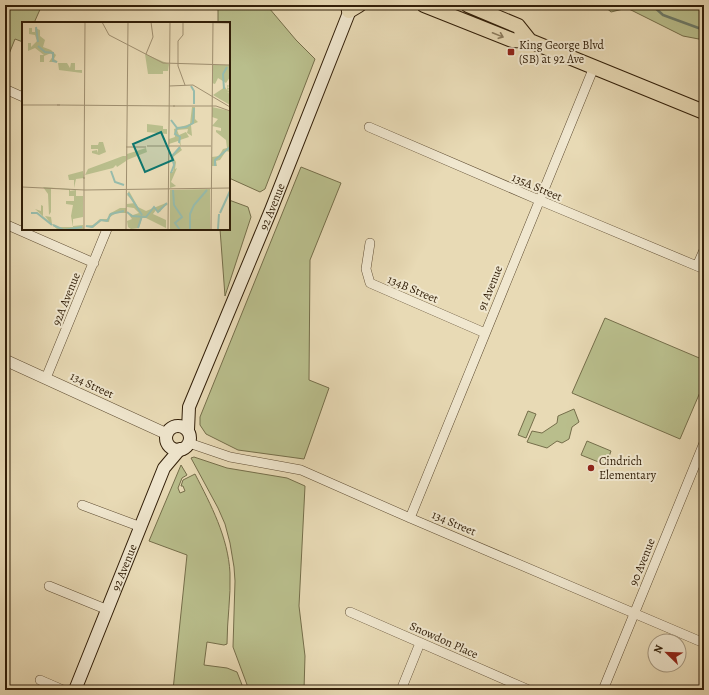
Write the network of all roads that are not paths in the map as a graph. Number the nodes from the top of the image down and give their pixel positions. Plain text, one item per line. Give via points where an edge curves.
1 (424, 5) edge
2 (468, 5) edge
3 (352, 6) edge
4 (530, 41) junction
5 (594, 67) junction
6 (5, 89) edge
7 (22, 97) edge
8 (704, 112) edge
9 (368, 127) dead end
10 (539, 200) junction
11 (5, 224) edge
12 (107, 230) edge
13 (370, 243) dead end
14 (704, 250) edge
15 (94, 263) junction
16 (701, 267) edge
17 (485, 333) junction
18 (5, 360) edge
19 (46, 378) junction
20 (190, 407) junction
21 (188, 430) junction
22 (170, 435) junction
23 (704, 443) edge
24 (185, 446) junction
25 (164, 468) junction
26 (82, 505) dead end
27 (410, 518) junction
28 (141, 527) junction
29 (49, 586) dead end
30 (108, 610) junction
31 (350, 612) dead end
32 (634, 614) junction
33 (420, 643) junction
34 (704, 643) edge
35 (40, 680) dead end
36 (63, 690) edge
37 (75, 690) edge
38 (401, 690) edge
39 (529, 690) edge
40 (603, 690) edge

1 -> 4 main road via 512,40
2 - 4 main road via 518,26
3 - 20 main road, 92 Avenue
4 - 5 main road
5 - 8 main road
5 - 10 street, 91 Avenue
6 - 7 street
9 - 10 street, 135A Street
10 - 16 street, 135A Street
10 - 17 street, 91 Avenue
11 - 15 street
12 - 15 street, 92A Avenue
13 - 17 street, 134B Street via 366,269 370,283
14 - 16 street, 135A Street
15 - 19 street, 92A Avenue
17 - 27 street, 91 Avenue
18 - 19 street, 134 Street
19 - 22 street, 134 Street
20 - 21 main road
20 - 22 main road
21 - 22 main road via 183,426
21 - 24 main road via 190,438
22 - 24 main road via 174,449
22 - 25 main road
23 - 32 street, 90 Avenue
24 - 25 main road, 92 Avenue
24 - 27 street, 134 Street via 301,470
25 - 28 main road, 92 Avenue
26 - 28 street
27 - 32 street, 134 Street
28 - 30 main road, 92 Avenue
29 - 30 street
30 - 37 main road, 92 Avenue
31 - 33 street, Snowdon Place
32 - 34 street, 134 Street
32 - 40 street, 90 Avenue
33 - 38 street
33 - 39 street, Snowdon Place
35 - 36 street

